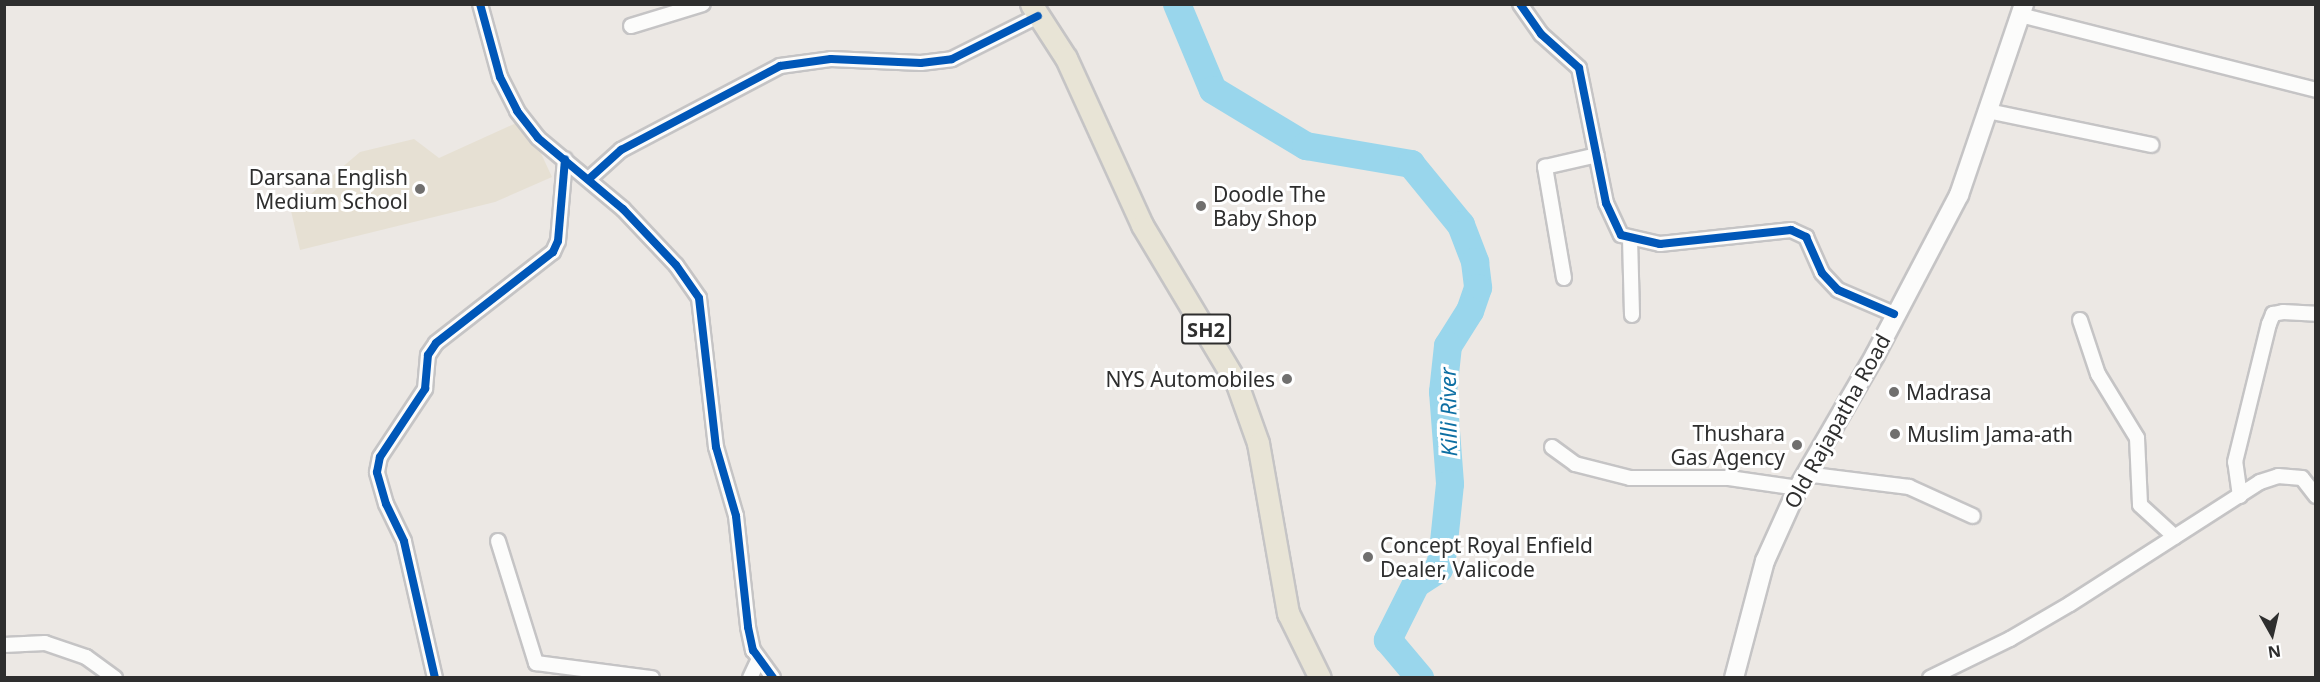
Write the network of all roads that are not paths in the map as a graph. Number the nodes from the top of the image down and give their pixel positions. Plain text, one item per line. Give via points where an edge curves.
1 (480, 4) edge
2 (703, 4) edge
3 (1520, 4) edge
4 (1034, 10) edge
5 (2022, 10) edge
6 (632, 26) dead end
7 (2316, 90) edge
8 (1988, 111) junction
9 (2152, 145) dead end
10 (1597, 155) junction
11 (565, 159) junction
12 (590, 178) junction
13 (1630, 238) junction
14 (1564, 278) dead end
15 (1894, 314) junction
16 (2316, 314) edge
17 (1632, 315) dead end
18 (2080, 320) dead end
19 (1552, 447) dead end
20 (1801, 481) junction
21 (2240, 496) junction
22 (2316, 496) edge
23 (1973, 516) dead end
24 (2175, 537) junction
25 (498, 541) dead end
26 (4, 645) edge
27 (759, 659) junction
28 (536, 663) junction
29 (116, 678) edge
30 (435, 678) edge
31 (537, 678) edge
32 (652, 678) edge
33 (750, 678) edge
34 (773, 678) edge
35 (1320, 678) edge
36 (1734, 678) edge
37 (1930, 678) edge

1 - 11 street via 500,77 517,111 538,138
2 - 6 street
3 - 10 street via 1540,34 1579,68
4 - 12 street via 952,59 921,63 831,59 780,66 621,150
4 - 35 main road, SH2 via 1066,58 1142,225 1237,384 1258,443 1288,613
5 - 7 street
5 - 8 main road, Old Rajapatha Road
8 - 9 street
8 - 15 main road, Old Rajapatha Road via 1959,195
10 - 13 street via 1614,225 1621,235
10 - 14 street via 1545,167
11 - 12 street
11 - 30 street via 558,241 553,252 436,344 428,355 425,389 380,457 377,472 386,504 404,542
12 - 27 street via 676,265 699,298 716,447 736,516 748,627 753,651
13 - 15 street via 1660,244 1791,230 1806,237 1822,273 1838,290
13 - 17 street
15 - 20 main road, Old Rajapatha Road
16 - 21 street via 2273,314 2235,462
18 - 24 street via 2098,374 2137,438 2140,505
19 - 20 street via 1575,464 1630,478
20 - 23 street via 1909,487
20 - 36 main road, Old Rajapatha Road via 1765,561
21 - 22 street via 2260,482 2278,476 2302,478
21 - 24 street
24 - 37 street via 2010,639
25 - 28 street
26 - 29 street via 45,643 86,657
27 - 33 street
27 - 34 street
28 - 31 street
28 - 32 street

